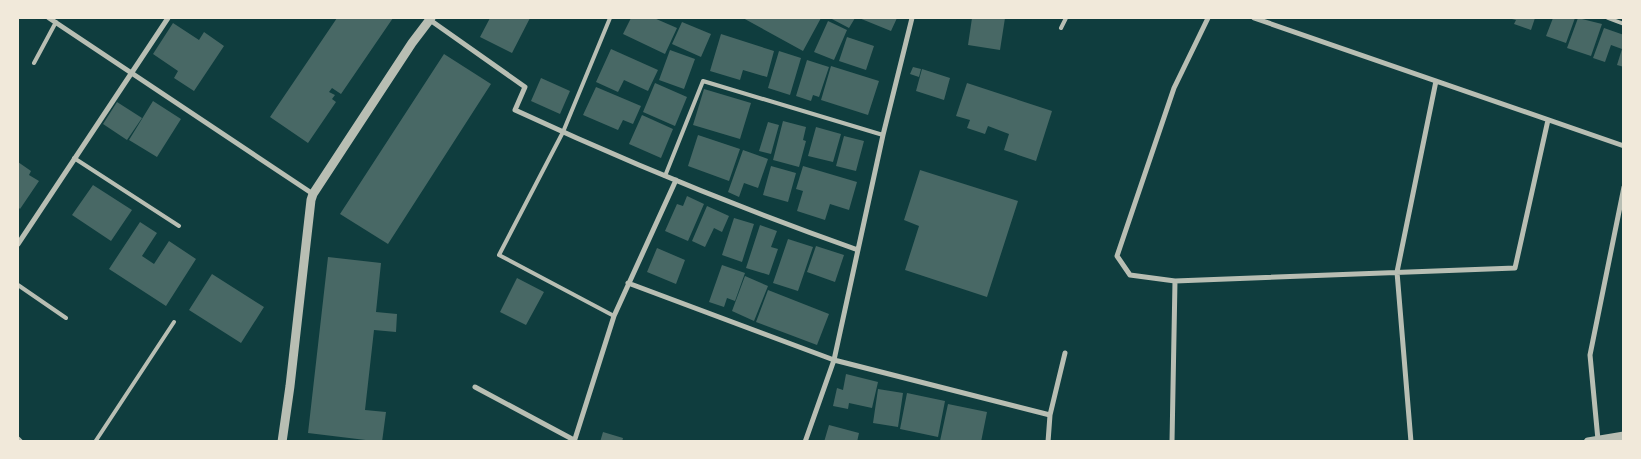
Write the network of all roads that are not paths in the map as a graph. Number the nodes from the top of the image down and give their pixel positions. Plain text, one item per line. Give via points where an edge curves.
1 (49, 18) edge
2 (168, 18) edge
3 (610, 18) edge
4 (912, 18) edge
5 (1066, 18) edge
6 (1208, 18) edge
7 (1254, 18) edge
8 (1608, 18) edge
9 (430, 19) edge
10 (56, 22) junction
11 (1624, 24) edge
12 (1061, 28) dead end
13 (34, 63) dead end
14 (132, 73) junction
15 (1436, 81) junction
16 (1548, 120) junction
17 (563, 132) junction
18 (883, 135) junction
19 (1624, 146) edge
20 (74, 158) junction
21 (665, 176) junction
22 (676, 180) junction
23 (1624, 187) edge
24 (313, 194) junction
25 (179, 226) dead end
26 (18, 244) edge
27 (858, 250) junction
28 (1398, 272) junction
29 (1175, 281) junction
30 (628, 283) junction
31 (18, 285) edge
32 (614, 316) junction
33 (66, 318) dead end
34 (174, 322) dead end
35 (1065, 354) dead end
36 (834, 360) junction
37 (475, 386) dead end
38 (1050, 415) junction
39 (1624, 436) edge
40 (18, 439) edge
41 (574, 440) edge
42 (1598, 440) junction
43 (21, 442) edge
44 (95, 442) edge
45 (282, 442) edge
46 (806, 442) edge
47 (1048, 442) edge
48 (1172, 442) edge
49 (1411, 442) edge
50 (1588, 442) edge

1 - 10 street
2 - 14 street
3 - 17 lane
4 - 18 street
5 - 12 lane
6 - 29 street via 1174,88 1117,256 1130,274
7 - 15 street
8 - 11 lane
9 - 17 street via 525,87 515,110
9 - 24 street
10 - 13 lane
10 - 14 street
14 - 20 street
14 - 24 street
15 - 16 street
15 - 28 street
16 - 19 street
16 - 28 street via 1515,268
17 - 21 street
17 - 32 lane via 499,255
18 - 21 lane via 703,81
18 - 27 street
20 - 25 lane
20 - 26 street
21 - 22 street
22 - 27 street via 786,225
22 - 30 street
23 - 42 street via 1590,355
24 - 45 street
27 - 36 street
28 - 29 street
28 - 49 street
29 - 48 street
30 - 32 street
30 - 36 street
31 - 33 lane
32 - 41 street
34 - 44 lane
35 - 38 street
36 - 38 street
36 - 46 street
37 - 41 street
38 - 47 street
39 - 42 street
40 - 43 street
42 - 50 street

